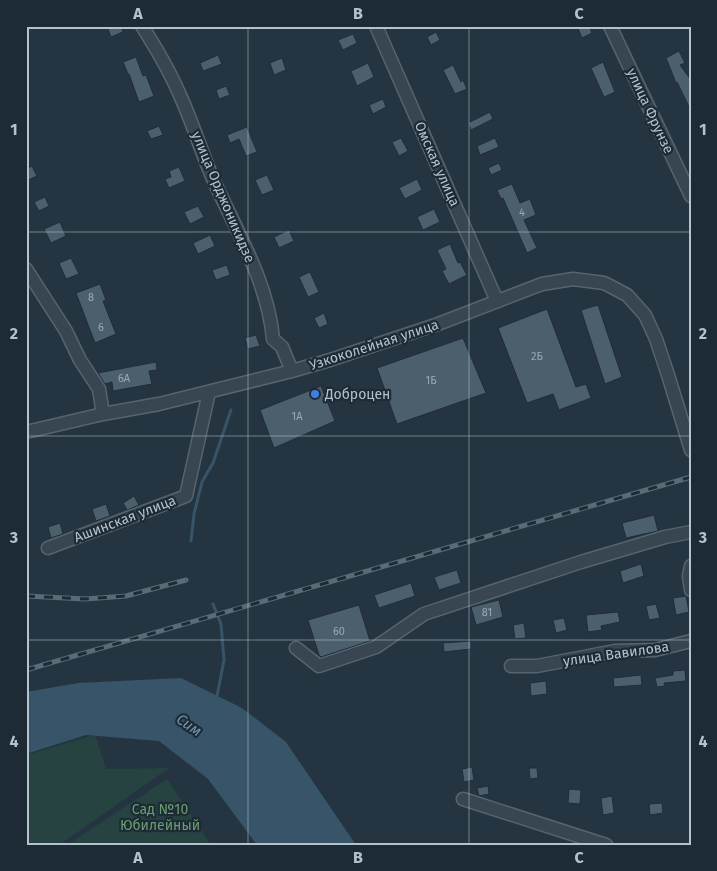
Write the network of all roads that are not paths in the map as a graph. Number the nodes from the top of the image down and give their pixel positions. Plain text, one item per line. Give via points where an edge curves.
1 (142, 26) edge
2 (376, 26) edge
3 (610, 26) edge
4 (691, 196) edge
5 (26, 269) edge
6 (497, 301) junction
7 (292, 371) junction
8 (209, 392) junction
9 (104, 414) junction
10 (26, 432) edge
11 (691, 450) edge
12 (691, 532) edge
13 (48, 548) dead end
14 (691, 566) edge
15 (691, 590) edge
16 (691, 641) edge
17 (296, 648) dead end
18 (511, 666) dead end
19 (464, 799) dead end
20 (606, 845) edge

1 - 7 street, улица Орджоникидзе via 180,94 213,177 252,261 271,317 273,339 282,347
2 - 6 street, Омская улица
3 - 4 street, улица Фрунзе
5 - 9 street via 99,388
6 - 7 street, Узкоколейная улица via 429,327
6 - 11 street, Узкоколейная улица via 542,284 573,278 604,283 627,295 645,315 656,339
7 - 8 street, Узкоколейная улица
8 - 9 street, Узкоколейная улица
8 - 13 street, Ашинская улица via 186,496
9 - 10 street, Узкоколейная улица
12 - 17 street via 581,562 424,614 376,647 319,666
14 - 15 street
16 - 18 street, улица Вавилова via 655,650 615,651 537,666
19 - 20 street

